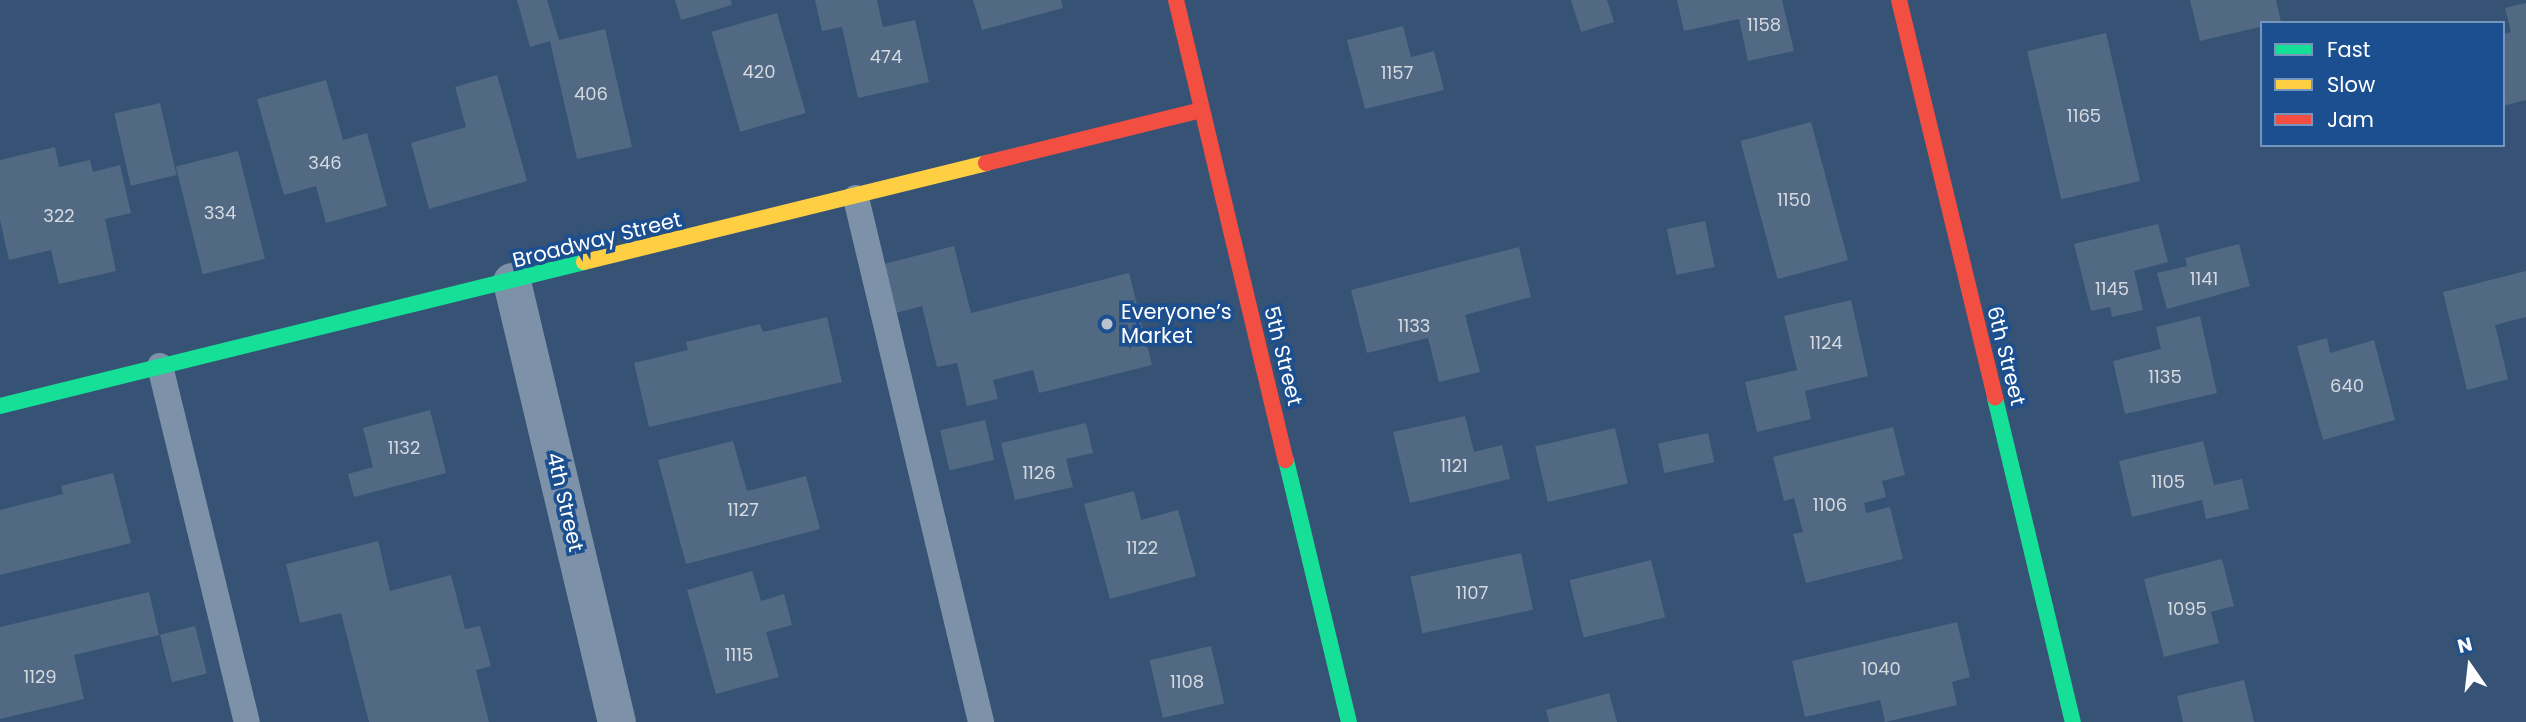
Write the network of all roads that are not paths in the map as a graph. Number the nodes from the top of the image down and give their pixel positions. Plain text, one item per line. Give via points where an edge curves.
1 (1176, 0) edge
2 (1899, 0) edge
3 (1202, 110) junction
4 (856, 198) junction
5 (512, 282) junction
6 (160, 366) junction
7 (0, 406) edge
8 (247, 722) edge
9 (617, 722) edge
10 (981, 722) edge
11 (1349, 722) edge
12 (2073, 722) edge

1 - 3 street, 5th Street
2 - 12 street, 6th Street
3 - 4 street, Broadway Street
3 - 11 street, 5th Street
4 - 5 street, Broadway Street
4 - 10 lane
5 - 6 street, Broadway Street
5 - 9 street, 4th Street
6 - 7 street, Broadway Street
6 - 8 lane

